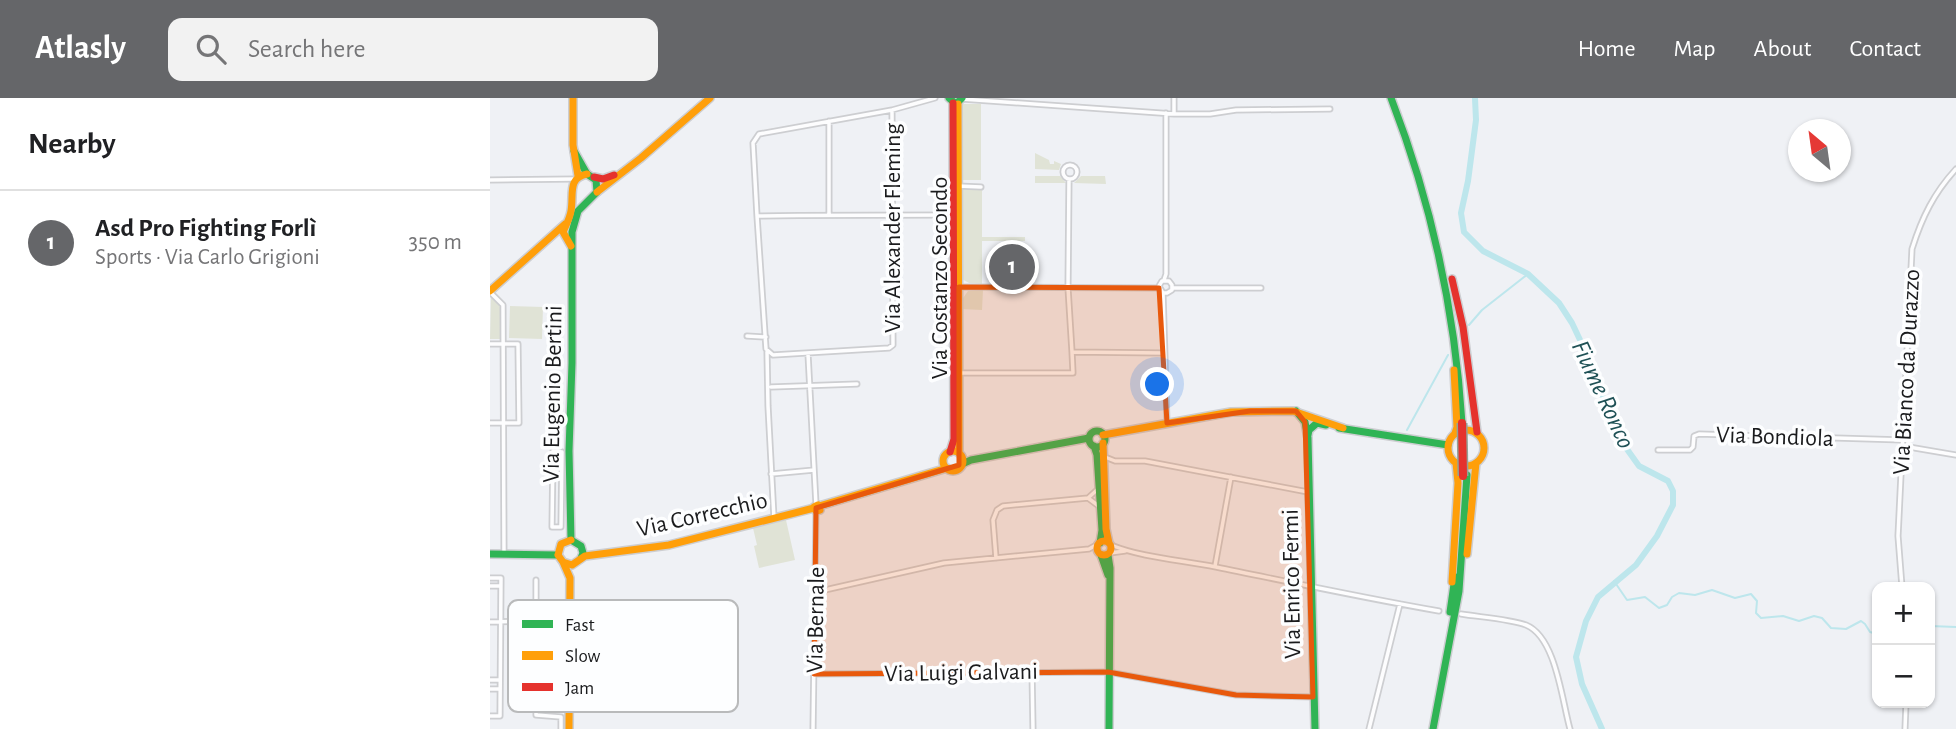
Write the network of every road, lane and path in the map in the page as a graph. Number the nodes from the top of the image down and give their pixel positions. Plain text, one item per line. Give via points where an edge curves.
1 (573, 98) edge
2 (710, 98) edge
3 (935, 98) edge
4 (1094, 98) edge
5 (1174, 98) edge
6 (1391, 98) edge
7 (1397, 98) edge
8 (957, 100) edge
9 (1012, 100) edge
10 (1094, 107) junction
11 (1330, 109) dead end
12 (891, 110) junction
13 (1166, 113) junction
14 (1174, 114) junction
15 (829, 121) junction
16 (574, 151) junction
17 (626, 169) junction
18 (1956, 169) edge
19 (591, 176) junction
20 (1069, 179) dead end
21 (490, 180) edge
22 (575, 184) junction
23 (958, 186) junction
24 (981, 187) dead end
25 (597, 192) junction
26 (587, 200) junction
27 (829, 215) junction
28 (892, 215) junction
29 (953, 215) junction
30 (757, 216) junction
31 (565, 224) junction
32 (568, 234) junction
33 (545, 242) junction
34 (1164, 280) junction
35 (1449, 280) junction
36 (959, 286) junction
37 (1068, 288) junction
38 (1172, 288) junction
39 (1261, 288) dead end
40 (1161, 290) junction
41 (490, 292) edge
42 (747, 336) dead end
43 (766, 337) junction
44 (490, 344) edge
45 (504, 344) junction
46 (767, 350) junction
47 (1072, 352) junction
48 (1164, 353) junction
49 (808, 354) junction
50 (958, 373) junction
51 (857, 384) dead end
52 (809, 386) junction
53 (771, 387) dead end
54 (1298, 412) junction
55 (504, 423) junction
56 (1167, 423) junction
57 (490, 424) edge
58 (1343, 428) junction
59 (1477, 432) junction
60 (1455, 433) junction
61 (1308, 438) junction
62 (1097, 441) junction
63 (1903, 443) junction
64 (1448, 444) junction
65 (1658, 450) dead end
66 (566, 452) junction
67 (1102, 455) junction
68 (1956, 455) edge
69 (958, 457) junction
70 (1115, 461) junction
71 (1456, 463) junction
72 (1476, 463) junction
73 (947, 468) junction
74 (814, 470) junction
75 (1103, 470) junction
76 (933, 472) junction
77 (771, 474) junction
78 (1465, 476) junction
79 (1231, 477) junction
80 (1099, 488) junction
81 (1308, 492) junction
82 (1088, 498) junction
83 (818, 507) junction
84 (1100, 508) junction
85 (774, 518) junction
86 (572, 540) junction
87 (583, 549) junction
88 (1089, 549) junction
89 (1104, 549) junction
90 (1130, 551) junction
91 (490, 554) edge
92 (503, 554) junction
93 (598, 554) junction
94 (996, 558) junction
95 (561, 559) junction
96 (578, 561) junction
97 (1215, 566) junction
98 (490, 578) edge
99 (570, 579) junction
100 (536, 580) dead end
101 (1902, 582) edge
102 (490, 586) edge
103 (500, 586) junction
104 (1311, 588) junction
105 (1459, 591) junction
106 (816, 593) junction
107 (536, 600) edge
108 (570, 600) edge
109 (1400, 604) junction
110 (1451, 606) junction
111 (1439, 611) dead end
112 (1461, 614) dead end
113 (490, 622) edge
114 (500, 622) junction
115 (508, 622) edge
116 (1032, 671) junction
117 (1108, 672) junction
118 (814, 674) junction
119 (490, 680) edge
120 (500, 680) junction
121 (490, 688) edge
122 (500, 689) junction
123 (1314, 697) junction
124 (1906, 708) edge
125 (536, 712) edge
126 (490, 716) edge
127 (562, 729) edge
128 (813, 729) edge
129 (1032, 729) edge
130 (1109, 729) edge
131 (1315, 729) edge
132 (1369, 729) edge
133 (1431, 729) edge
134 (1570, 729) edge
135 (1905, 729) edge

1 - 16 main road
2 - 17 main road
3 - 12 street
4 - 10 street
5 - 14 street
6 - 35 main road via 1422,181
7 - 35 main road via 1434,201
8 - 9 street
8 - 23 main road, Via Costanzo Secondo
8 - 29 main road, Via Costanzo Secondo
9 - 10 street
10 - 13 street
11 - 14 street
12 - 15 street
12 - 28 street, Via Alexander Fleming
13 - 14 street
13 - 34 street
15 - 27 street
15 - 30 street via 759,134 753,143
16 - 19 main road
16 - 22 main road
17 - 19 main road via 604,179
17 - 25 main road
18 - 63 street, Via Bianco da Durazzo via 1938,188 1912,249
19 - 22 main road
19 - 25 main road via 598,184
20 - 37 street
21 - 22 street
22 - 26 main road via 580,199
22 - 31 main road
23 - 24 street
23 - 36 main road, Via Costanzo Secondo
25 - 26 main road
26 - 32 main road
27 - 28 street
27 - 30 street
28 - 29 street
28 - 49 street, Via Alexander Fleming via 891,347
29 - 69 main road, Via Costanzo Secondo via 954,439
30 - 43 street
31 - 32 main road via 562,232
31 - 33 main road
32 - 33 main road
32 - 66 main road, Via Eugenio Bertini via 573,249
33 - 41 main road
34 - 38 street
34 - 40 street
35 - 59 main road via 1455,284 1463,327
35 - 60 main road
35 - 78 main road, bridge via 1465,422
36 - 37 street
36 - 50 main road, Via Costanzo Secondo
37 - 40 street
37 - 47 street
38 - 39 street
38 - 40 street via 1167,293
40 - 48 street
41 - 45 street via 503,305
42 - 43 street
43 - 46 street
44 - 45 street
45 - 55 street
45 - 55 street via 518,344 519,423
46 - 49 street via 773,355
46 - 77 street
47 - 48 street
47 - 50 street via 1073,373
48 - 56 street
49 - 52 street, Via Bernale
50 - 69 main road, Via Costanzo Secondo
51 - 52 street
52 - 53 street
52 - 74 street, Via Bernale
54 - 56 main road via 1231,412
54 - 58 main road
54 - 61 main road
55 - 57 street
55 - 92 street
56 - 62 main road
58 - 61 main road via 1317,423
58 - 64 main road
59 - 60 main road
59 - 72 main road via 1485,446
60 - 64 main road
61 - 81 main road, Via Enrico Fermi
62 - 67 main road
62 - 69 main road
62 - 80 main road
63 - 65 street, Via Bondiola via 1699,434 1690,450
63 - 68 street
63 - 101 street, Via Bianco da Durazzo via 1898,536
64 - 71 main road
66 - 66 street via 553,452 552,527 561,527
66 - 86 main road, Via Eugenio Bertini
67 - 70 street
67 - 75 main road
69 - 73 main road via 944,463
69 - 73 main road, Via Correcchio via 956,470
69 - 76 main road
70 - 75 street
70 - 79 street via 1145,461
71 - 72 main road
71 - 110 main road
72 - 105 main road via 1469,543
73 - 76 main road, Via Correcchio
74 - 77 street
74 - 83 street, Via Bernale
75 - 89 main road
76 - 83 main road, Via Correcchio
77 - 85 street
78 - 105 main road
78 - 110 main road
79 - 81 street
79 - 97 street
80 - 82 street
80 - 84 main road
81 - 104 main road, Via Enrico Fermi
82 - 84 street
82 - 94 street via 1003,506 993,520
83 - 85 main road, Via Correcchio
83 - 106 street, Via Bernale
84 - 89 main road
85 - 93 main road, Via Correcchio via 669,545
86 - 87 main road
86 - 95 main road via 561,544
87 - 93 main road
87 - 96 main road
88 - 89 street
88 - 89 street
88 - 94 street
89 - 90 street
89 - 90 street
89 - 117 main road
90 - 97 street
91 - 92 main road
92 - 95 main road
93 - 96 main road, Via Correcchio
94 - 106 street via 944,563
95 - 96 main road
95 - 99 main road
96 - 99 main road
97 - 104 street
98 - 103 street via 500,578
99 - 108 main road
100 - 107 street
102 - 103 street
103 - 114 street
104 - 109 street
104 - 123 main road, Via Enrico Fermi
105 - 133 main road
106 - 118 street, Via Bernale
109 - 111 street
109 - 132 street
110 - 133 main road
112 - 134 street via 1526,625 1539,633 1549,647
113 - 114 street
114 - 115 street
114 - 120 street
116 - 117 street, Via Luigi Galvani
116 - 118 street, Via Luigi Galvani
116 - 129 street
117 - 123 street, Via Luigi Galvani via 1236,695
117 - 130 main road
118 - 128 street, Via Bernale
119 - 120 street
120 - 122 street
121 - 122 street
122 - 126 street via 500,716
123 - 131 main road, Via Enrico Fermi
124 - 135 street
125 - 127 street via 561,717

